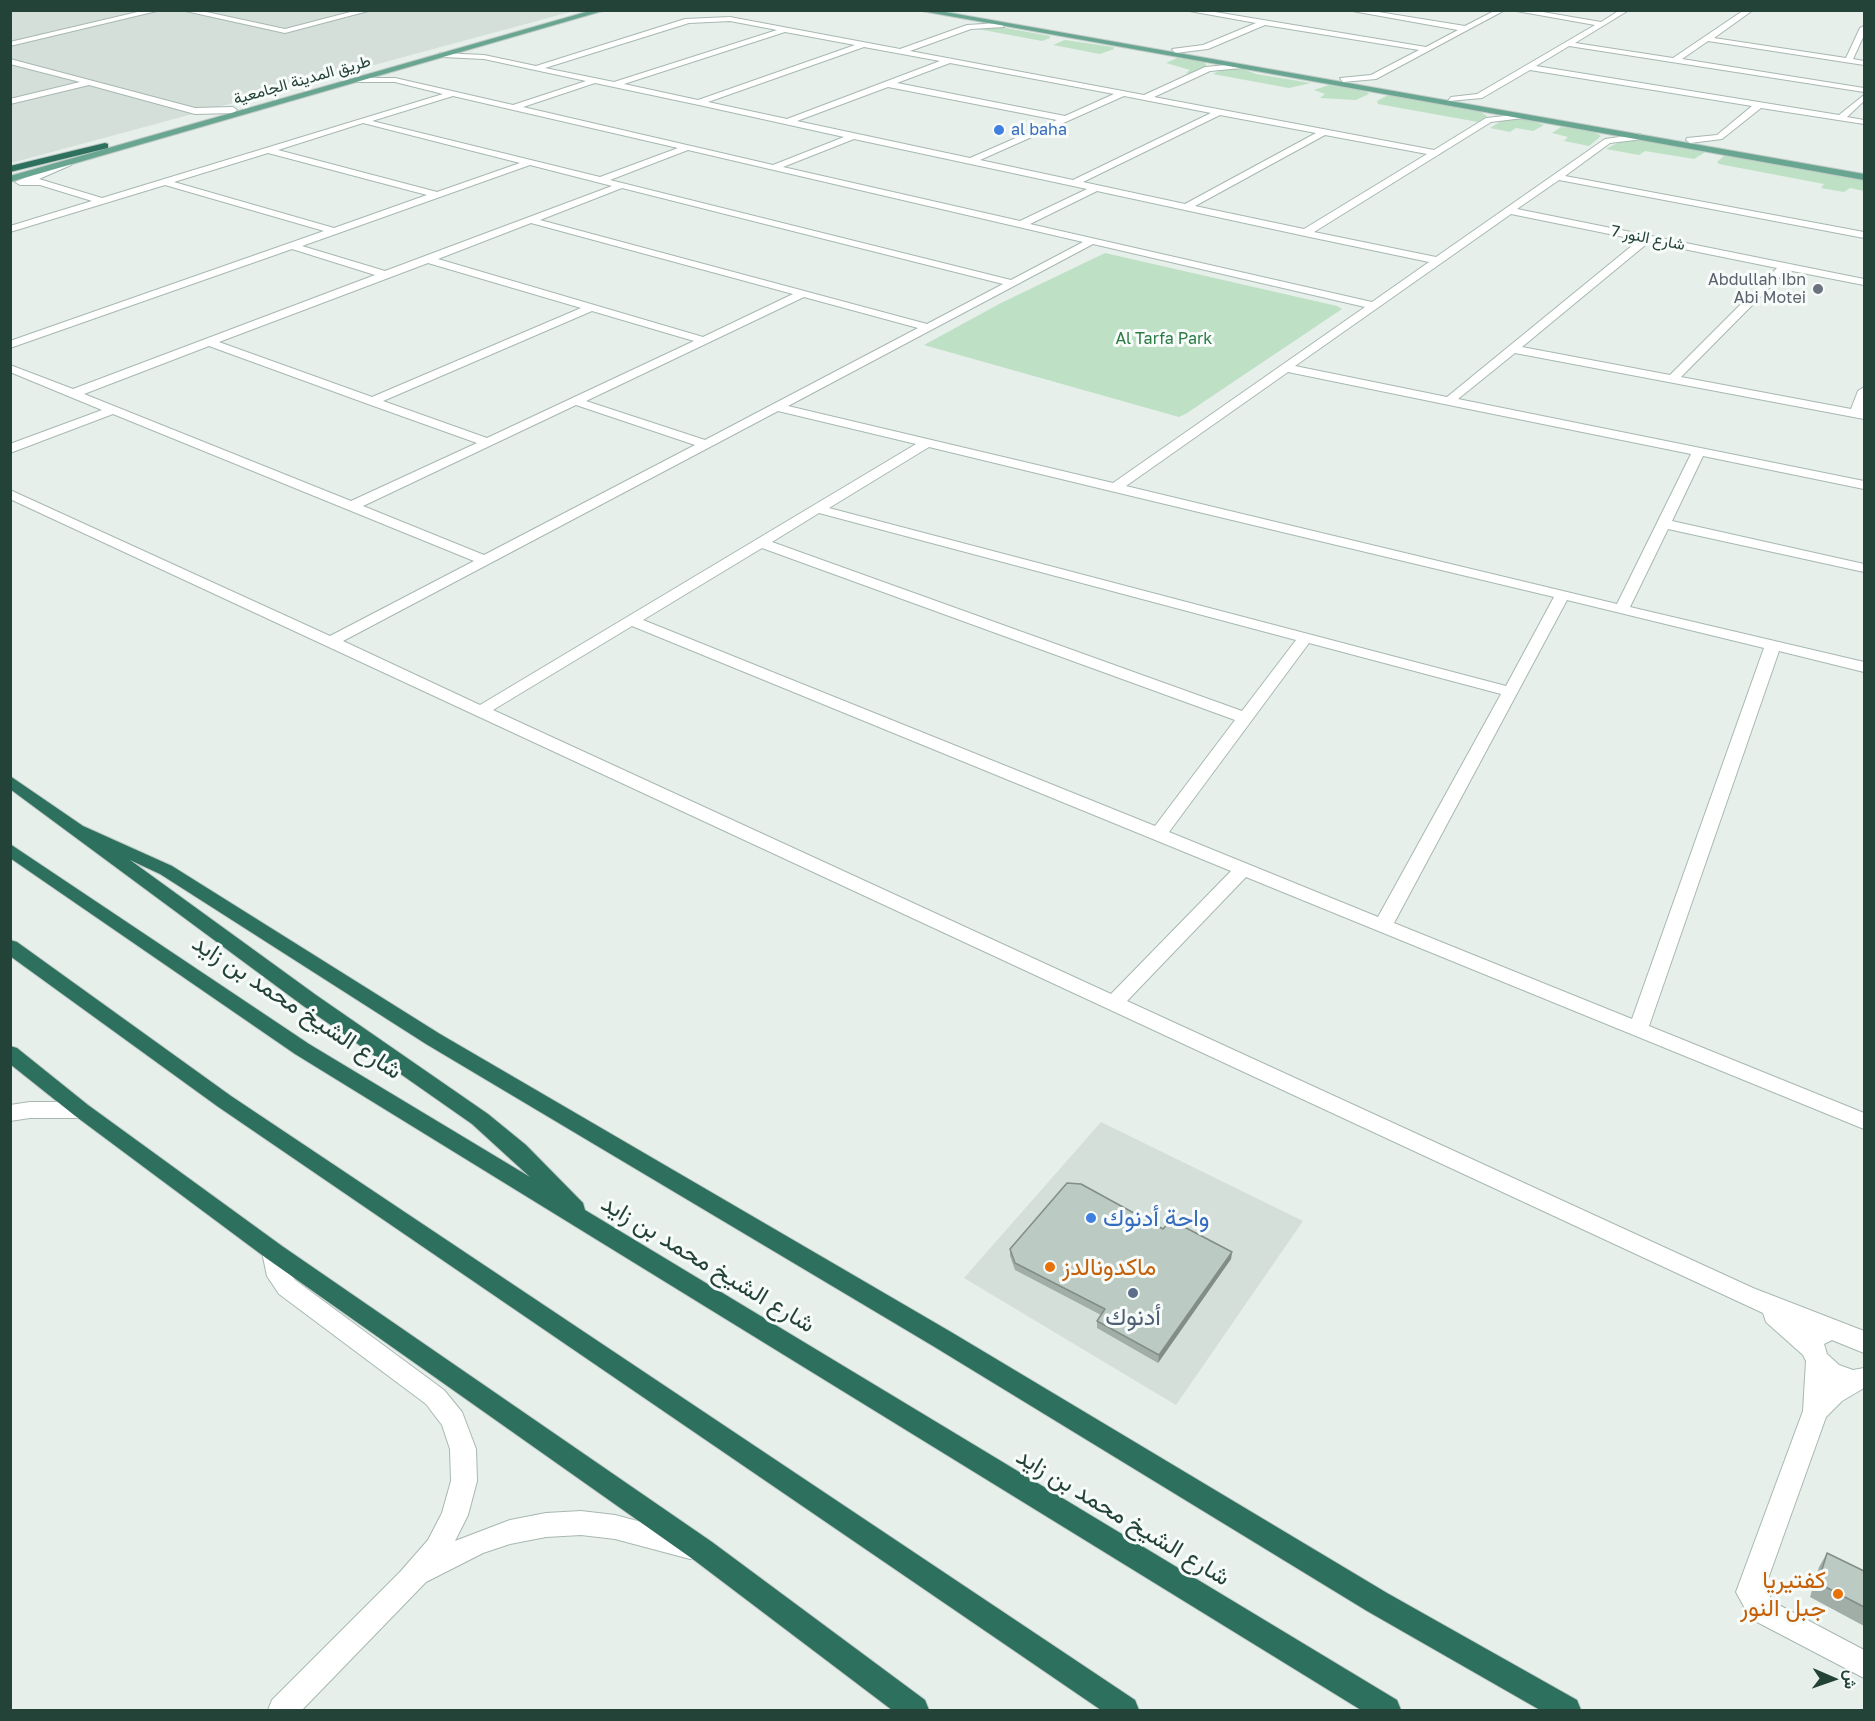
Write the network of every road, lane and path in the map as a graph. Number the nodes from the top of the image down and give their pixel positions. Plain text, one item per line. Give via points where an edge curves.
1 (113, 10) edge
2 (158, 10) edge
3 (184, 10) edge
4 (369, 10) edge
5 (579, 10) edge
6 (603, 10) edge
7 (919, 10) edge
8 (951, 10) edge
9 (1187, 10) edge
10 (1350, 10) edge
11 (1502, 10) edge
12 (1514, 10) edge
13 (1626, 10) edge
14 (1750, 10) edge
15 (135, 16) junction
16 (970, 23) junction
17 (1263, 23) junction
18 (1603, 24) junction
19 (1864, 28) edge
20 (1467, 29) junction
21 (785, 30) junction
22 (1707, 39) junction
23 (1105, 43) junction
24 (10, 44) edge
25 (1568, 44) junction
26 (864, 45) junction
27 (472, 47) junction
28 (1164, 49) junction
29 (1427, 49) junction
30 (901, 52) junction
31 (443, 55) junction
32 (484, 57) junction
33 (1207, 58) junction
34 (1849, 60) junction
35 (10, 61) edge
36 (948, 61) junction
37 (1674, 61) junction
38 (1864, 63) edge
39 (1528, 67) junction
40 (537, 68) junction
41 (391, 70) junction
42 (1373, 77) junction
43 (360, 80) junction
44 (395, 80) junction
45 (1343, 80) junction
46 (596, 81) junction
47 (89, 82) junction
48 (888, 84) junction
49 (615, 85) junction
50 (1379, 86) junction
51 (1864, 90) edge
52 (453, 94) junction
53 (1122, 94) junction
54 (1479, 96) junction
55 (1864, 97) edge
56 (1145, 98) junction
57 (1451, 99) junction
58 (10, 102) edge
59 (699, 103) junction
60 (1759, 105) junction
61 (513, 107) junction
62 (1485, 107) junction
63 (233, 110) junction
64 (195, 111) junction
65 (1219, 112) junction
66 (1520, 116) junction
67 (1840, 118) junction
68 (1066, 119) junction
69 (1489, 120) junction
70 (194, 121) junction
71 (364, 121) junction
72 (788, 122) junction
73 (1864, 122) edge
74 (1599, 130) junction
75 (1324, 132) junction
76 (853, 136) junction
77 (1640, 137) junction
78 (1719, 137) junction
79 (1690, 140) junction
80 (1608, 141) junction
81 (105, 146) junction
82 (688, 147) junction
83 (1726, 149) junction
84 (269, 150) junction
85 (1435, 153) junction
86 (971, 161) junction
87 (531, 162) junction
88 (68, 163) junction
89 (774, 167) junction
90 (10, 169) edge
91 (1864, 171) edge
92 (10, 174) edge
93 (1558, 177) junction
94 (1864, 177) edge
95 (42, 179) junction
96 (601, 180) junction
97 (14, 182) edge
98 (166, 182) junction
99 (1074, 183) junction
100 (623, 185) junction
101 (1096, 188) junction
102 (437, 195) junction
103 (103, 201) junction
104 (1186, 207) junction
105 (1510, 210) junction
106 (529, 220) junction
107 (1022, 224) junction
108 (10, 230) edge
109 (334, 231) junction
110 (1305, 233) junction
111 (1864, 235) edge
112 (1647, 238) junction
113 (1092, 241) junction
114 (292, 246) junction
115 (427, 259) junction
116 (1438, 261) junction
117 (1785, 266) junction
118 (386, 275) junction
119 (1864, 282) edge
120 (1012, 283) junction
121 (803, 294) junction
122 (1374, 306) junction
123 (591, 307) junction
124 (927, 327) junction
125 (703, 340) junction
126 (209, 342) junction
127 (10, 345) edge
128 (1514, 348) junction
129 (10, 368) edge
130 (1286, 368) junction
131 (1672, 379) junction
132 (1864, 391) edge
133 (74, 393) junction
134 (372, 400) junction
135 (575, 401) junction
136 (1449, 401) junction
137 (777, 407) junction
138 (113, 410) junction
139 (1860, 414) edge
140 (487, 442) junction
141 (927, 443) junction
142 (706, 444) junction
143 (10, 449) edge
144 (1698, 452) junction
145 (1864, 485) edge
146 (1115, 488) junction
147 (10, 494) edge
148 (352, 506) junction
149 (818, 509) junction
150 (1665, 524) junction
151 (761, 543) junction
152 (484, 560) junction
153 (1864, 568) edge
154 (1563, 596) junction
155 (1622, 609) junction
156 (632, 621) junction
157 (1306, 637) junction
158 (332, 641) junction
159 (1773, 645) junction
160 (1864, 667) edge
161 (1511, 692) junction
162 (479, 712) junction
163 (1245, 718) junction
164 (10, 781) edge
165 (82, 831) junction
166 (1158, 834) junction
167 (10, 849) edge
168 (1244, 869) junction
169 (1383, 925) junction
170 (10, 946) edge
171 (1112, 1004) junction
172 (1638, 1029) junction
173 (10, 1053) edge
174 (81, 1110) junction
175 (10, 1113) edge
176 (1864, 1121) edge
177 (588, 1224) junction
178 (274, 1252) junction
179 (1745, 1295) junction
180 (1853, 1334) edge
181 (1815, 1355) junction
182 (1858, 1379) edge
183 (1816, 1411) junction
184 (703, 1551) junction
185 (410, 1581) junction
186 (1864, 1665) edge
187 (282, 1710) edge
188 (915, 1710) edge
189 (1125, 1710) edge
190 (1387, 1710) edge
191 (1567, 1710) edge

1 - 15 street
2 - 15 street
3 - 4 street via 279,31
5 - 63 main road, طريق المدينة الجامعية
6 - 27 main road, طريق المدينة الجامعية
7 - 16 main road
8 - 28 main road
9 - 17 street
10 - 20 street
11 - 20 street
12 - 18 street
13 - 18 street
14 - 22 street
15 - 24 street
16 - 23 main road
16 - 30 street
17 - 29 street
17 - 33 street
18 - 25 street
19 - 34 street
20 - 29 street
21 - 26 street
21 - 40 street via 743,21 684,22
21 - 49 street
22 - 34 street
22 - 37 street
23 - 28 main road
23 - 33 main road
25 - 37 street
25 - 39 street
26 - 30 street
26 - 59 street
27 - 31 main road, طريق المدينة الجامعية
27 - 32 street
28 - 33 main road
29 - 42 street
30 - 36 street
31 - 32 street
31 - 41 main road, طريق المدينة الجامعية
32 - 40 street
33 - 45 main road
33 - 56 street
33 - 62 main road
34 - 38 street
35 - 47 street
36 - 48 street
36 - 53 street
37 - 51 street
39 - 54 street
39 - 60 street
40 - 46 street
41 - 43 main road, طريق المدينة الجامعية
41 - 44 street via 389,77
42 - 45 street
42 - 50 street
43 - 44 street
43 - 88 main road, طريق المدينة الجامعية
44 - 52 street
45 - 50 main road
46 - 49 street
46 - 61 street
47 - 58 street
47 - 64 street
48 - 68 street
48 - 72 street
49 - 59 street
50 - 57 main road
52 - 61 street
52 - 71 street
53 - 56 street
53 - 68 street
54 - 57 street
54 - 62 street
55 - 67 street
56 - 65 street
57 - 62 main road
59 - 72 street
60 - 67 street
60 - 78 street
61 - 82 street
62 - 66 main road
62 - 69 street
62 - 79 main road
63 - 64 street
63 - 70 main road, طريق المدينة الجامعية
64 - 70 street via 199,117
65 - 75 street
65 - 99 street
66 - 69 street
66 - 74 main road
67 - 73 street
68 - 86 street
69 - 85 street
70 - 81 main road, طريق المدينة الجامعية
71 - 84 street
71 - 87 street
72 - 76 street
74 - 77 main road
74 - 80 street via 1607,135
75 - 85 street
75 - 104 street
76 - 86 street
76 - 89 street
77 - 80 street
77 - 83 main road
78 - 79 street
78 - 83 street
79 - 83 main road
80 - 93 street
81 - 90 highway
81 - 92 main road, طريق المدينة الجامعية
82 - 89 street
82 - 96 street
83 - 91 main road
83 - 94 main road
84 - 98 street
84 - 102 street
85 - 110 street
86 - 99 street
87 - 96 street
87 - 102 street
88 - 95 street
88 - 97 main road, طريق المدينة الجامعية
89 - 107 street
93 - 105 street
93 - 111 street
95 - 97 street
95 - 103 street
96 - 100 street
98 - 103 street
98 - 109 street
99 - 101 street
100 - 106 street
100 - 120 street
101 - 104 street
101 - 107 street
102 - 109 street
103 - 108 street
104 - 110 street
105 - 112 street, شارع النور 7
105 - 116 street
106 - 115 street
106 - 121 street
107 - 113 street
109 - 114 street
110 - 116 street
112 - 117 street, شارع النور 7
112 - 128 street
113 - 120 street
113 - 122 street
114 - 118 street
114 - 127 street
115 - 118 street
115 - 123 street
116 - 122 street
117 - 119 street, شارع النور 7
117 - 131 street
118 - 126 street
120 - 124 street
121 - 124 street
121 - 125 street
122 - 130 street
123 - 125 street
123 - 134 street
124 - 137 street
125 - 135 street
126 - 133 street
126 - 134 street
128 - 131 street
128 - 136 street
129 - 133 street
130 - 136 street
130 - 146 street
131 - 139 street
132 - 139 street
133 - 138 street
134 - 140 street
135 - 140 street
135 - 142 street
136 - 144 street
137 - 141 street
137 - 142 street
138 - 143 street
138 - 148 street
140 - 148 street
141 - 146 street
141 - 149 street
142 - 152 street
144 - 145 street
144 - 150 street
146 - 154 street
147 - 158 street
148 - 152 street
149 - 151 street
149 - 157 street
150 - 153 street
150 - 155 street
151 - 156 street
151 - 163 street
152 - 158 street
154 - 155 street
154 - 161 street
155 - 159 street
156 - 162 street
156 - 166 street
157 - 161 street
157 - 163 street
158 - 162 street
159 - 160 street
159 - 172 street
161 - 169 street
162 - 171 street
163 - 166 street
164 - 165 highway
165 - 177 highway via 309,999 480,1119 554,1185
165 - 191 highway via 166,870 433,1039 942,1339 1377,1602
166 - 168 street
167 - 177 highway, شارع الشيخ محمد بن زايد via 302,1048
168 - 169 street
168 - 171 street
169 - 172 street
170 - 189 highway via 224,1101
171 - 179 street
172 - 176 street
173 - 174 highway
174 - 175 street
174 - 178 highway
177 - 190 highway, شارع الشيخ محمد بن زايد
178 - 184 highway
178 - 185 street via 279,1276 287,1287 435,1397 453,1420 463,1449 464,1481 455,1515 437,1549
179 - 180 street
179 - 181 street via 1777,1317
180 - 181 street via 1815,1337
181 - 182 street via 1830,1372
181 - 183 street
182 - 183 street via 1833,1394
183 - 186 street via 1750,1592 1767,1613
184 - 185 street via 615,1527 581,1523 546,1525 475,1544
184 - 188 highway
185 - 187 street

